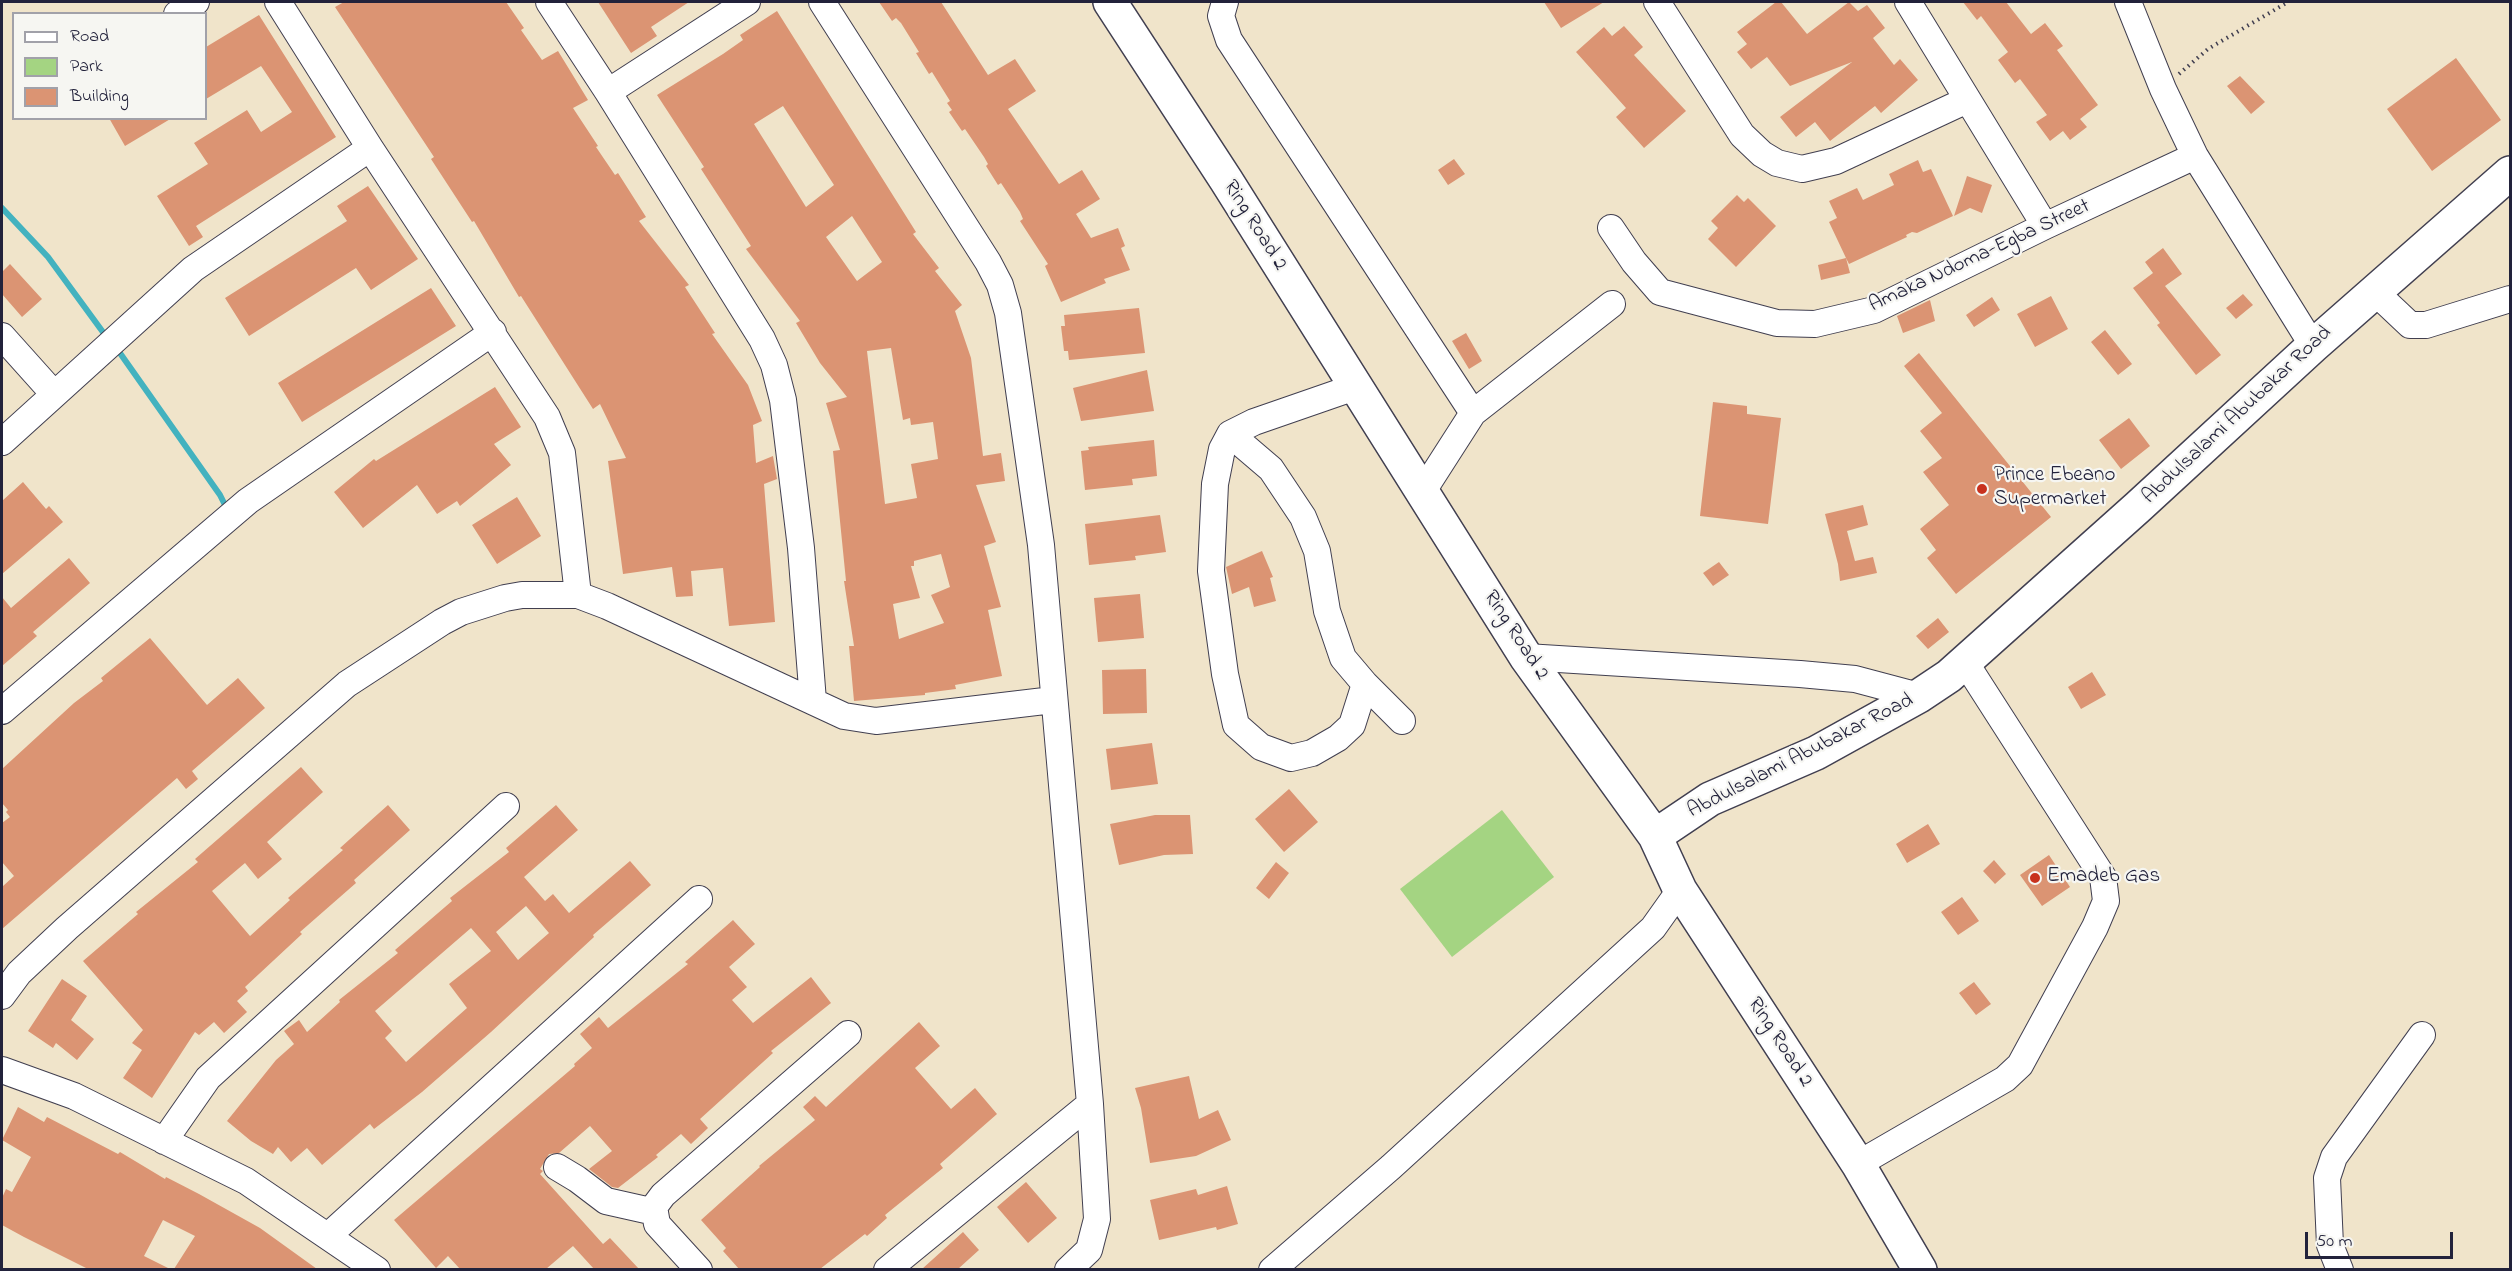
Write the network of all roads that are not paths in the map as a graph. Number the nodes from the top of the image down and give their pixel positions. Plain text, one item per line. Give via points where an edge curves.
1 (196, 2) edge
2 (278, 2) edge
3 (549, 2) edge
4 (747, 2) edge
5 (822, 2) edge
6 (1110, 2) edge
7 (1225, 2) edge
8 (1657, 2) edge
9 (1908, 2) edge
10 (2128, 2) edge
11 (180, 12) edge
12 (608, 92) junction
13 (1967, 100) junction
14 (370, 148) junction
15 (2195, 156) junction
16 (2511, 173) edge
17 (2045, 226) junction
18 (1611, 228) dead end
19 (2375, 292) junction
20 (2511, 299) edge
21 (1612, 304) dead end
22 (493, 332) junction
23 (2, 336) edge
24 (2313, 346) junction
25 (1355, 387) junction
26 (54, 394) junction
27 (1473, 412) junction
28 (1230, 434) junction
29 (2, 442) edge
30 (1423, 491) junction
31 (578, 595) junction
32 (1526, 657) junction
33 (1965, 662) junction
34 (1365, 684) junction
35 (1919, 696) junction
36 (1053, 700) junction
37 (813, 701) junction
38 (2, 711) edge
39 (1401, 721) dead end
40 (506, 807) dead end
41 (1655, 836) junction
42 (1680, 890) junction
43 (699, 899) dead end
44 (2, 996) edge
45 (848, 1034) dead end
46 (2422, 1035) dead end
47 (2, 1070) edge
48 (1090, 1104) junction
49 (164, 1141) junction
50 (1858, 1164) junction
51 (556, 1167) dead end
52 (655, 1212) junction
53 (329, 1235) junction
54 (377, 1269) edge
55 (699, 1269) edge
56 (887, 1269) edge
57 (1068, 1269) edge
58 (1272, 1269) edge
59 (1920, 1269) edge
60 (2340, 1269) edge

1 - 11 street
2 - 14 street
3 - 12 street
4 - 12 street
5 - 36 street via 1000,285 1008,313 1041,545
6 - 25 main road, Ring Road 2
7 - 27 street via 1221,16 1229,40
8 - 13 street via 1743,135 1777,163 1802,169 1836,161
9 - 13 street
10 - 15 street
12 - 37 street via 762,339 774,365 783,400 797,514
13 - 17 street
14 - 22 street
14 - 26 street via 211,256
15 - 17 street, Amaka Ndoma-Egba Street
15 - 24 street
16 - 19 main road, Abdulsalami Abubakar Road
17 - 18 street, Amaka Ndoma-Egba Street via 1874,310 1815,324 1777,323 1660,292
19 - 20 street via 2410,325 2426,325
19 - 24 main road, Abdulsalami Abubakar Road
21 - 27 street
22 - 31 street via 547,417 562,453
22 - 38 street via 248,501
23 - 26 street
24 - 33 main road, Abdulsalami Abubakar Road
25 - 28 street
25 - 30 main road, Ring Road 2
26 - 29 street
27 - 30 street
28 - 34 street via 1271,470 1303,517 1317,551 1327,611 1344,658
28 - 34 street via 1222,449 1215,484 1211,572 1236,725 1261,747 1292,758 1312,753 1352,725
30 - 32 main road, Ring Road 2
31 - 37 street
31 - 44 street via 522,595 461,612 375,664 347,684 67,928 19,973
32 - 35 street via 1855,679
32 - 41 main road, Ring Road 2
33 - 35 main road, Abdulsalami Abubakar Road
33 - 50 street via 2103,877 2106,901 2020,1065 2005,1079
34 - 39 street
35 - 41 main road, Abdulsalami Abubakar Road via 1816,753 1710,799
36 - 37 street via 876,721 844,716
36 - 48 street
40 - 49 street via 208,1078
41 - 42 main road, Ring Road 2
42 - 50 main road, Ring Road 2
42 - 58 street via 1653,928 1391,1167
43 - 53 street
45 - 52 street via 663,1195 654,1207
46 - 60 street via 2334,1157 2327,1178 2330,1245
47 - 49 street via 74,1096
48 - 56 street
48 - 57 street via 1097,1219 1089,1250
49 - 53 street via 246,1181
50 - 59 main road, Ring Road 2
51 - 52 street via 606,1201
52 - 55 street via 657,1224
53 - 54 street

